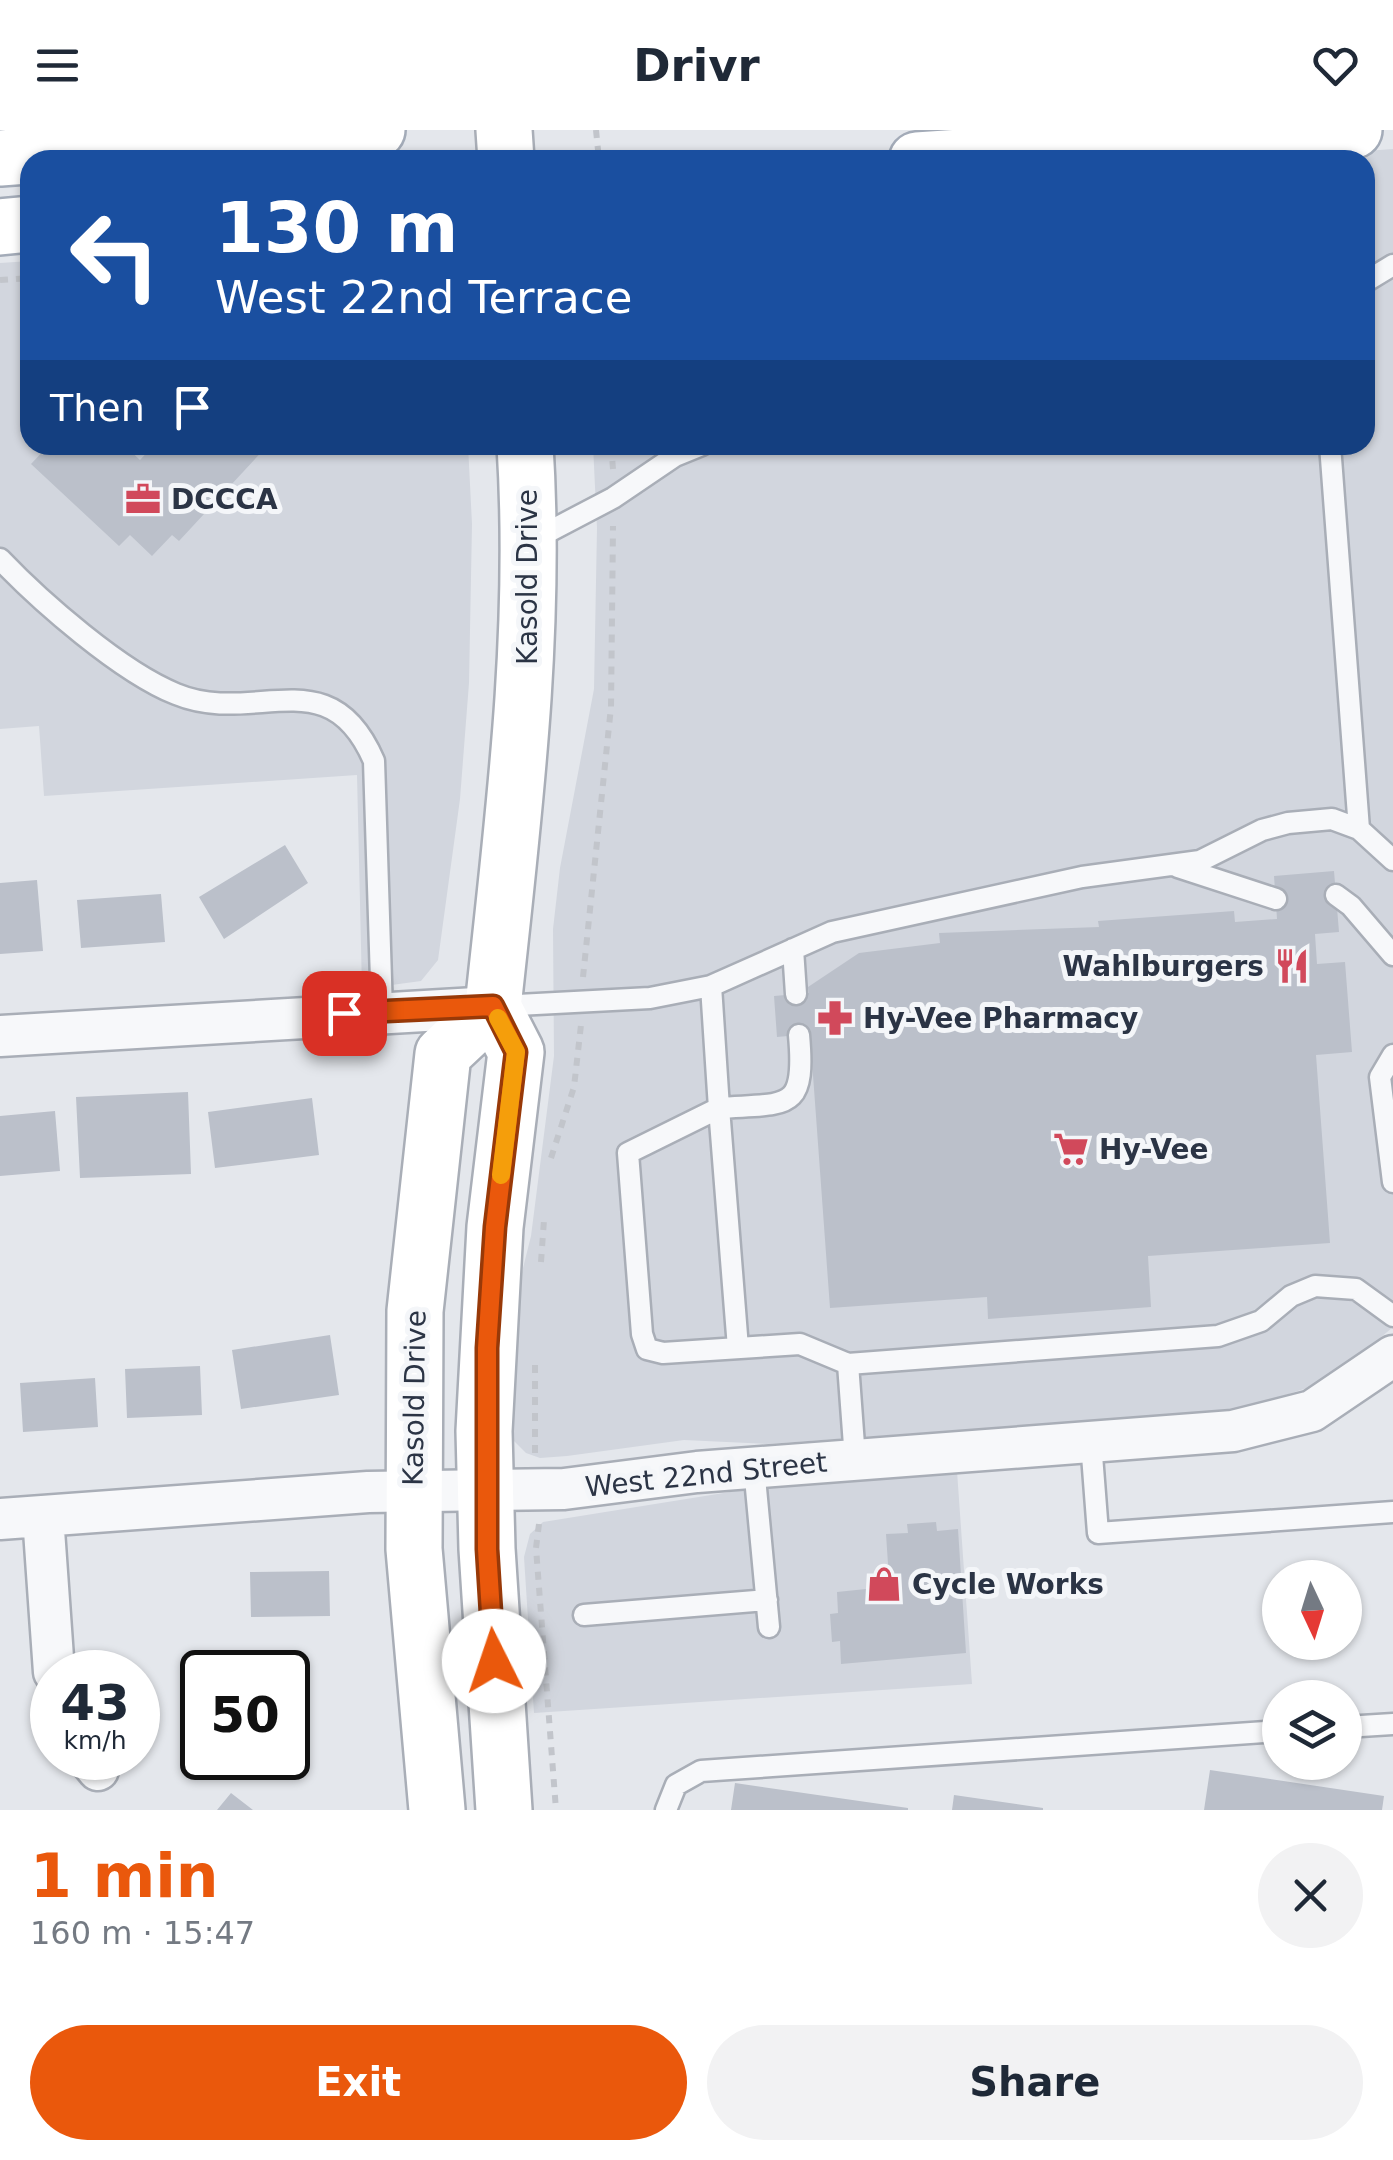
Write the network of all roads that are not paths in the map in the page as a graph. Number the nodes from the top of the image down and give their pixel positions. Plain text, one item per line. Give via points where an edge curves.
1 (377, 130) edge
2 (1354, 130) edge
3 (108, 150) edge
4 (1062, 150) edge
5 (526, 455) edge
6 (677, 455) edge
7 (1331, 455) edge
8 (531, 541) junction
9 (0, 559) edge
10 (1359, 828) junction
11 (1393, 860) edge
12 (1172, 865) junction
13 (1336, 895) dead end
14 (1276, 899) dead end
15 (793, 948) junction
16 (1393, 955) edge
17 (710, 986) junction
18 (796, 994) dead end
19 (493, 1006) junction
20 (382, 1011) junction
21 (800, 1034) dead end
22 (0, 1036) edge
23 (1393, 1055) edge
24 (719, 1108) junction
25 (1393, 1182) edge
26 (1393, 1316) edge
27 (738, 1348) junction
28 (1393, 1356) edge
29 (848, 1364) junction
30 (1091, 1442) junction
31 (855, 1459) junction
32 (754, 1467) junction
33 (511, 1490) junction
34 (412, 1492) junction
35 (1393, 1512) edge
36 (43, 1516) junction
37 (0, 1519) edge
38 (767, 1600) junction
39 (584, 1615) dead end
40 (770, 1627) dead end
41 (52, 1650) edge
42 (1393, 1724) edge
43 (1362, 1726) edge
44 (1262, 1733) edge
45 (437, 1810) edge
46 (504, 1810) edge
47 (666, 1810) edge

1 - 3 main road
2 - 4 main road
5 - 8 main road, Kasold Drive
6 - 8 lane
7 - 10 lane
8 - 19 main road, Kasold Drive via 516,816
9 - 20 lane via 36,596 171,692 233,707 277,698 319,702 362,733 374,761
10 - 11 lane
10 - 12 lane via 1332,819 1288,824
12 - 14 lane
12 - 15 lane via 936,907
13 - 16 lane
15 - 17 lane
15 - 18 lane
17 - 19 lane via 650,998
17 - 24 lane
19 - 20 street
19 - 33 main road via 516,1052 488,1311
19 - 34 main road, Kasold Drive via 443,1054 415,1312
20 - 22 street
21 - 24 lane via 803,1074 790,1099
23 - 25 lane via 1380,1076
24 - 27 lane
24 - 27 lane via 628,1153 642,1334 647,1349 662,1353
26 - 29 lane via 1356,1289 1316,1286 1261,1321 1218,1336
27 - 29 lane via 800,1344
28 - 30 street, West 22nd Street via 1340,1394 1277,1423
29 - 31 lane
30 - 31 street, West 22nd Street
30 - 35 lane via 1098,1533
31 - 32 street, West 22nd Street
32 - 33 street, West 22nd Street
32 - 38 lane
33 - 34 street, West 22nd Street
33 - 46 main road
34 - 36 street, West 22nd Street
34 - 45 main road, Kasold Drive
36 - 37 street, West 22nd Street
36 - 41 street
38 - 39 lane
38 - 40 lane
42 - 43 lane
44 - 47 lane via 702,1771 676,1785

